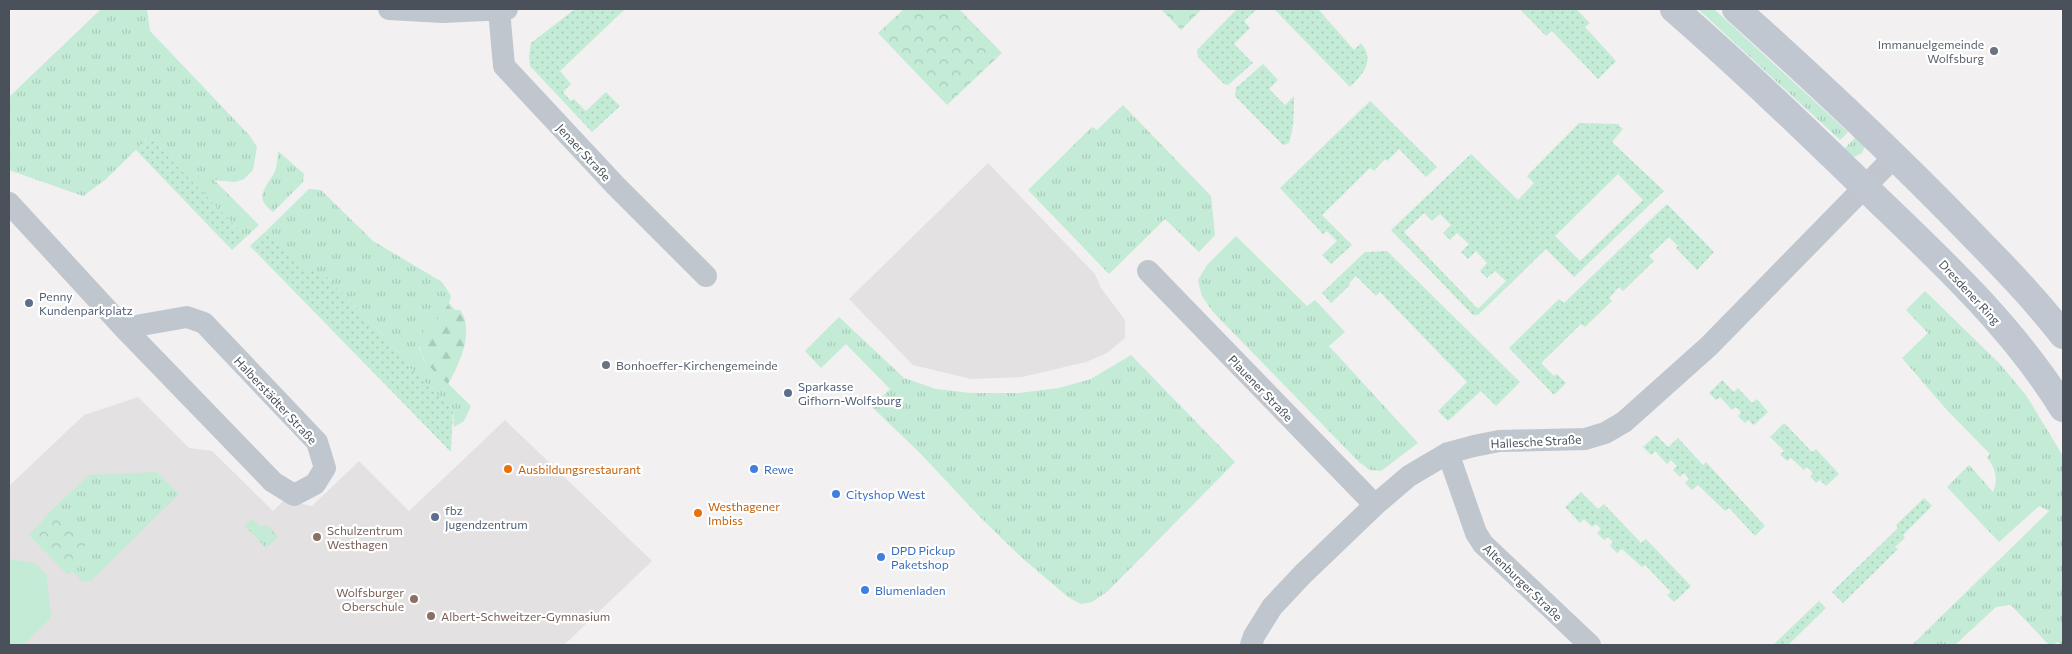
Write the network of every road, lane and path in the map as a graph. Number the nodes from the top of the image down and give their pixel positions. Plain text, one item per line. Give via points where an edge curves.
1 (389, 9) edge
2 (503, 9) edge
3 (1674, 9) edge
4 (1736, 9) edge
5 (1895, 156) junction
6 (1865, 187) junction
7 (9, 203) edge
8 (1148, 271) dead end
9 (706, 276) dead end
10 (124, 328) junction
11 (2063, 335) edge
12 (2063, 408) edge
13 (1448, 453) junction
14 (1375, 505) junction
15 (1252, 645) edge
16 (1590, 645) edge

1 - 2 street, Jenaer Straße via 443,12
2 - 9 street, Jenaer Straße via 504,66
3 - 6 street, Dresdener Ring via 1761,86
4 - 5 street
5 - 6 street
5 - 11 street via 2018,282
6 - 12 street, Dresdener Ring via 1987,310 2027,357
6 - 13 street, Hallesche Straße via 1709,346 1624,422 1585,439 1499,441
7 - 10 street, Halberstädter Straße
8 - 14 street, Plauener Straße
10 - 10 street, Halberstädter Straße via 273,482 294,495 315,484 325,468 317,442 204,324 187,317
13 - 14 street, Hallesche Straße via 1409,476
13 - 16 street, Altenburger Straße via 1476,533 1483,544
14 - 15 street, Hallesche Straße via 1272,607

